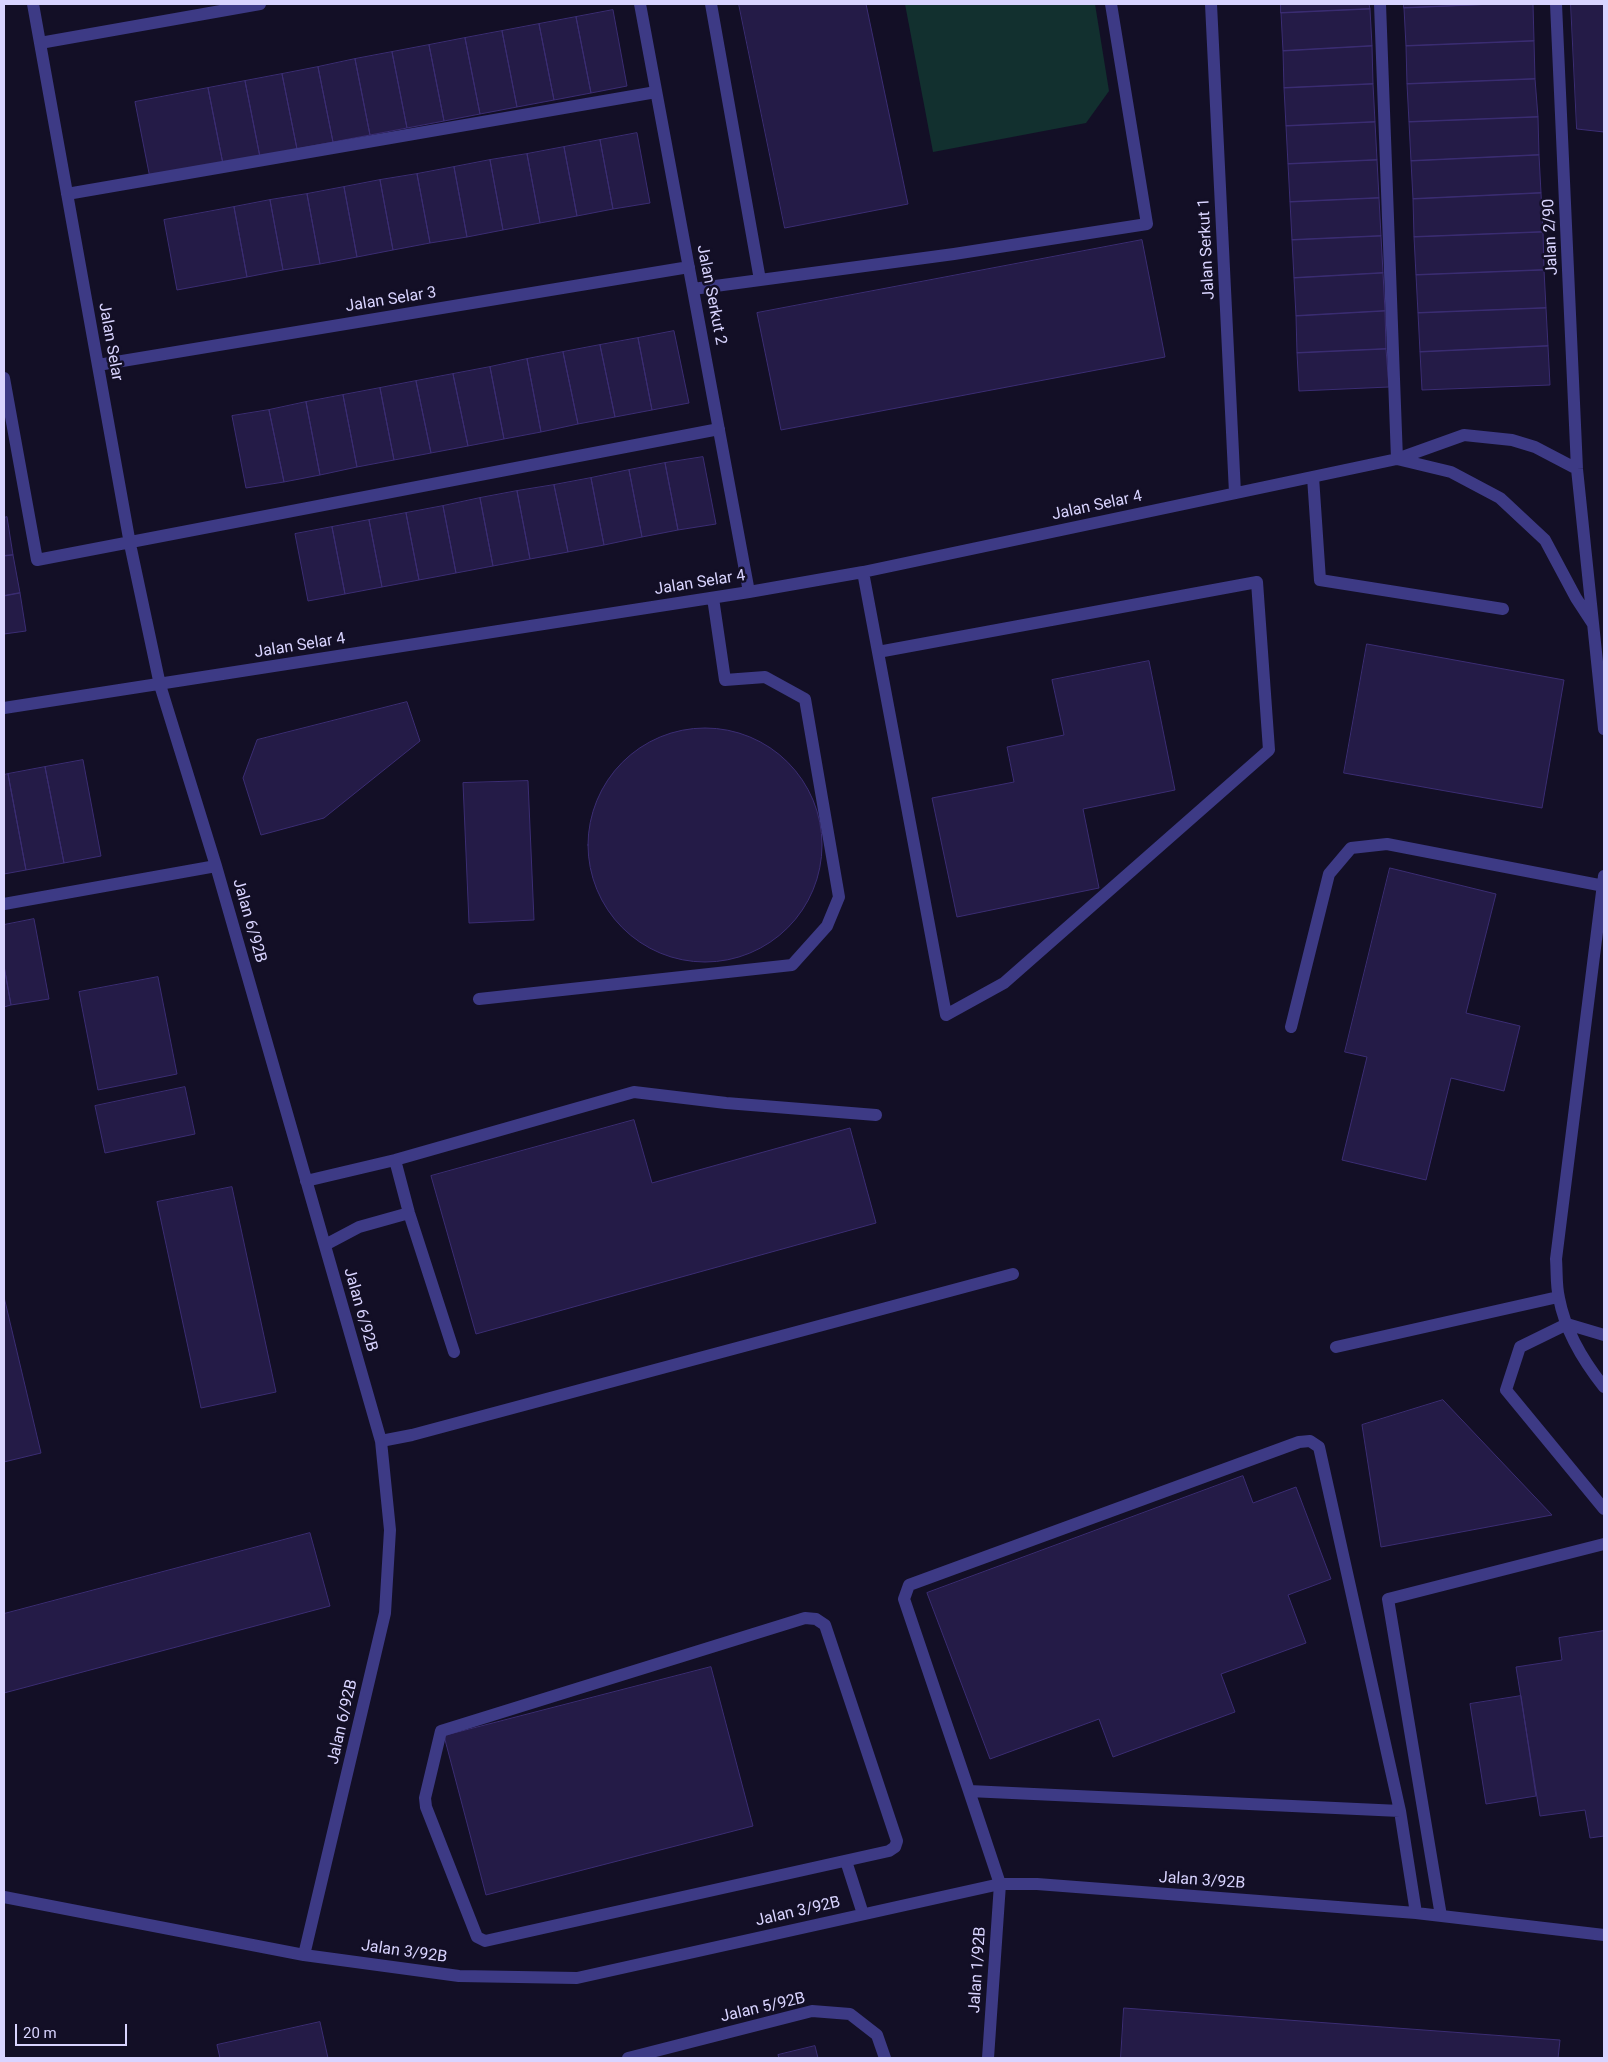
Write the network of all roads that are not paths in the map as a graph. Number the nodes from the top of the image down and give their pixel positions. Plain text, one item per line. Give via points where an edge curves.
1 (33, 4) edge
2 (260, 4) edge
3 (640, 4) edge
4 (711, 4) edge
5 (1111, 4) edge
6 (1211, 4) edge
7 (1380, 4) edge
8 (1556, 4) edge
9 (40, 43) junction
10 (656, 92) junction
11 (67, 194) junction
12 (689, 267) junction
13 (760, 280) junction
14 (693, 289) junction
15 (98, 365) junction
16 (4, 378) edge
17 (719, 429) junction
18 (1396, 459) junction
19 (1578, 469) junction
20 (1313, 477) junction
21 (1235, 493) junction
22 (130, 544) junction
23 (863, 572) junction
24 (749, 592) junction
25 (713, 598) junction
26 (1503, 609) dead end
27 (1595, 626) junction
28 (878, 652) junction
29 (160, 685) junction
30 (4, 708) edge
31 (1604, 729) edge
32 (216, 866) junction
33 (1604, 876) edge
34 (1604, 886) edge
35 (4, 904) edge
36 (479, 999) dead end
37 (1291, 1027) dead end
38 (876, 1115) dead end
39 (395, 1160) junction
40 (306, 1181) junction
41 (409, 1214) junction
42 (325, 1245) junction
43 (1013, 1274) dead end
44 (1558, 1297) junction
45 (1567, 1324) junction
46 (1604, 1335) edge
47 (1336, 1347) dead end
48 (454, 1352) dead end
49 (1604, 1387) edge
50 (381, 1441) junction
51 (1604, 1509) edge
52 (1604, 1544) edge
53 (969, 1791) junction
54 (1400, 1811) junction
55 (846, 1861) junction
56 (1000, 1884) junction
57 (4, 1897) edge
58 (1416, 1913) junction
59 (864, 1914) junction
60 (1442, 1916) junction
61 (1604, 1935) edge
62 (304, 1956) junction
63 (628, 2058) edge
64 (885, 2058) edge
65 (988, 2058) edge

1 - 9 street, Jalan Selar
2 - 9 street
3 - 10 street, Jalan Serkut 2
4 - 13 street
5 - 13 street via 1147,224
6 - 21 street, Jalan Serkut 1
7 - 18 street
8 - 19 street, Jalan 2/90
9 - 11 street, Jalan Selar
10 - 11 street
10 - 12 street, Jalan Serkut 2
11 - 15 street, Jalan Selar
12 - 14 street, Jalan Serkut 2
12 - 15 street, Jalan Selar 3
13 - 14 street
14 - 17 street, Jalan Serkut 2
15 - 22 street, Jalan Selar
16 - 22 street via 37,560
17 - 22 street
17 - 24 street, Jalan Serkut 2
18 - 19 street, Jalan Selar 4 via 1464,435 1512,440 1535,447
18 - 20 street, Jalan Selar 4
18 - 27 street, Jalan Selar 4 via 1451,472 1500,498 1545,540
19 - 27 street, Jalan 2/90
20 - 21 street, Jalan Selar 4
20 - 26 street via 1320,580
21 - 23 street, Jalan Selar 4
22 - 29 street, Jalan Selar
23 - 24 street, Jalan Selar 4
23 - 28 street
24 - 25 street, Jalan Selar 4
25 - 29 street, Jalan Selar 4
25 - 36 street via 725,680 765,677 805,699 839,897 827,926 792,966
27 - 31 street, Jalan 2/90
28 - 28 street via 946,1015 1004,983 1269,750 1257,582
29 - 30 street, Jalan Selar 4
29 - 32 street, Jalan 6/92B
32 - 35 street
32 - 40 street, Jalan 6/92B
33 - 34 street
34 - 37 street via 1387,844 1351,848 1329,874
34 - 44 street via 1560,1217 1556,1259
38 - 39 street via 634,1092
39 - 40 street
39 - 41 street
40 - 42 street, Jalan 6/92B
41 - 42 street via 359,1227
41 - 48 street
42 - 50 street, Jalan 6/92B
43 - 50 street
44 - 45 street
44 - 47 street
45 - 46 street
45 - 49 street via 1591,1370
45 - 51 street via 1520,1347 1506,1390
50 - 62 street, Jalan 6/92B via 390,1530 385,1613
52 - 60 street via 1388,1599
53 - 54 street
53 - 54 street via 904,1598 909,1585 1299,1442 1310,1441 1319,1447
53 - 56 street
54 - 58 street
55 - 55 street via 485,1941 477,1937 426,1807 425,1798 438,1738 441,1731 448,1728 805,1618 816,1619 825,1625 897,1840 889,1852
55 - 59 street
56 - 58 street, Jalan 3/92B via 1037,1884
56 - 59 street, Jalan 3/92B
56 - 65 street, Jalan 1/92B
57 - 62 street, Jalan 3/92B
58 - 60 street, Jalan 3/92B
59 - 62 street, Jalan 3/92B via 577,1978 459,1976
60 - 61 street, Jalan 3/92B
63 - 64 street, Jalan 5/92B via 812,2011 850,2014 877,2035

